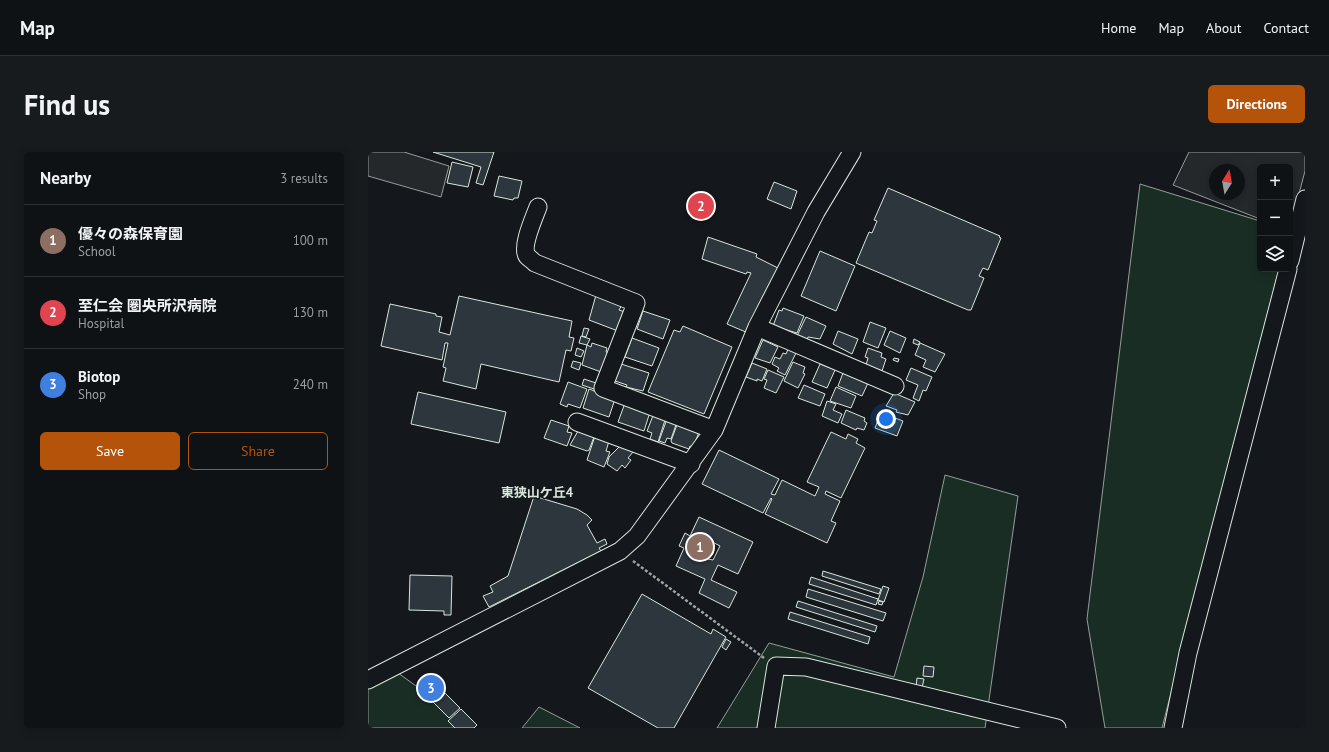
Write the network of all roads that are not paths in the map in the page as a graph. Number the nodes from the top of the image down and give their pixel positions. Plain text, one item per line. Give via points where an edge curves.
1 (852, 152) edge
2 (1305, 199) edge
3 (538, 207) dead end
4 (1293, 249) edge
5 (1287, 272) edge
6 (757, 327) junction
7 (895, 386) dead end
8 (577, 422) dead end
9 (714, 430) junction
10 (691, 464) junction
11 (368, 680) edge
12 (766, 728) edge
13 (1057, 728) edge
14 (1173, 728) edge

1 - 6 street via 816,212
2 - 4 street
3 - 9 street via 526,246 527,256 535,263 636,303 603,388
5 - 14 street via 1188,652
6 - 7 street
6 - 9 street
8 - 10 street
9 - 10 street
10 - 11 street via 637,536 620,551
12 - 13 street via 776,666 806,667

